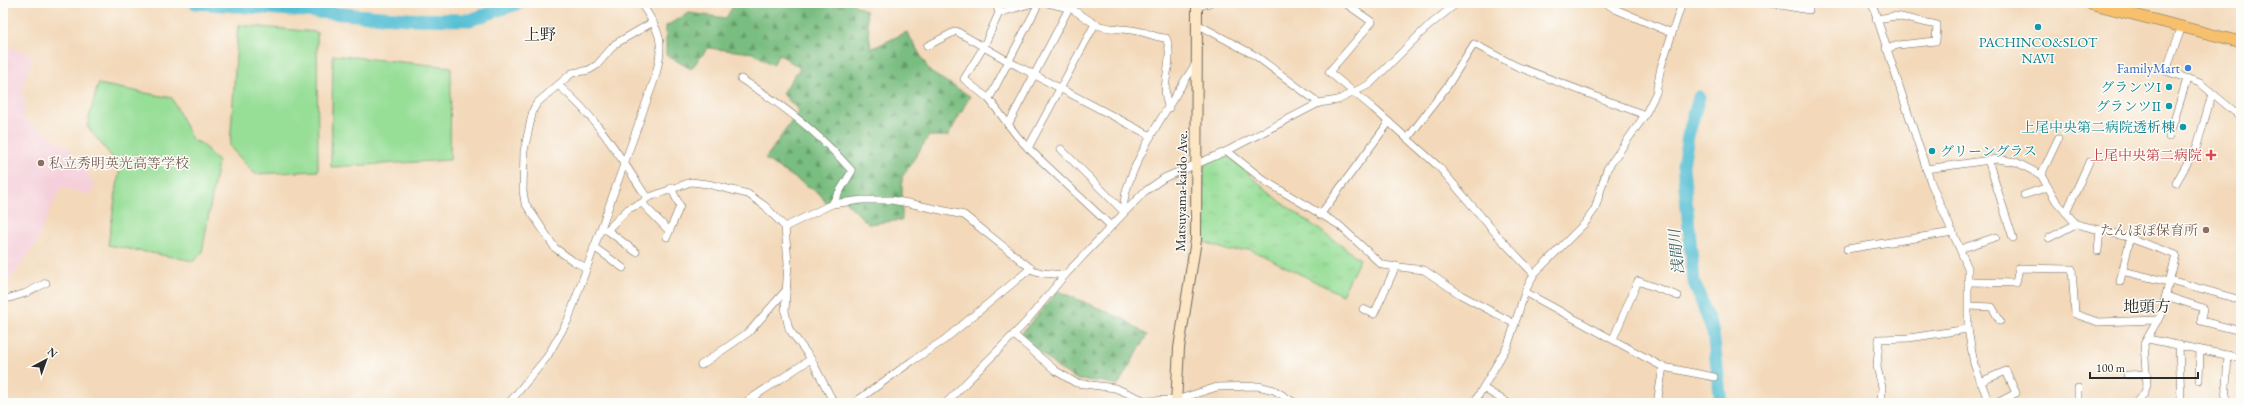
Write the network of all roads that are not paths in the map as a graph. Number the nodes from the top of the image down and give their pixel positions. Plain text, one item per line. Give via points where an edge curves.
1 (641, 3) edge
2 (996, 3) edge
3 (1033, 3) edge
4 (1039, 3) edge
5 (1048, 3) edge
6 (1209, 3) edge
7 (1345, 3) edge
8 (1457, 3) edge
9 (1606, 3) edge
10 (1682, 3) edge
11 (1872, 3) edge
12 (2088, 3) edge
13 (1774, 4) edge
14 (1197, 5) edge
15 (1069, 8) junction
16 (2127, 8) edge
17 (1809, 10) dead end
18 (999, 13) junction
19 (1876, 19) junction
20 (653, 22) junction
21 (1096, 24) junction
22 (1197, 24) junction
23 (2182, 26) junction
24 (1672, 33) junction
25 (2241, 42) edge
26 (927, 46) dead end
27 (983, 48) junction
28 (1886, 49) junction
29 (1008, 61) junction
30 (1197, 62) junction
31 (1035, 74) junction
32 (741, 79) dead end
33 (2187, 79) junction
34 (559, 86) junction
35 (1060, 87) junction
36 (1353, 91) junction
37 (2212, 94) junction
38 (989, 99) junction
39 (1319, 103) junction
40 (1169, 108) junction
41 (1645, 115) junction
42 (2241, 117) edge
43 (1389, 122) junction
44 (1008, 125) junction
45 (1152, 136) junction
46 (2169, 137) dead end
47 (1408, 138) junction
48 (2058, 139) dead end
49 (1028, 148) junction
50 (1061, 149) dead end
51 (1227, 151) junction
52 (1988, 160) junction
53 (2089, 162) dead end
54 (624, 163) junction
55 (1197, 164) junction
56 (1926, 169) junction
57 (2040, 175) junction
58 (2176, 183) dead end
59 (2048, 187) junction
60 (671, 188) junction
61 (2024, 195) dead end
62 (644, 200) junction
63 (832, 204) junction
64 (1124, 212) junction
65 (2066, 213) junction
66 (1320, 215) junction
67 (2076, 224) junction
68 (1112, 226) junction
69 (786, 227) junction
70 (604, 230) junction
71 (2100, 230) junction
72 (1953, 232) junction
73 (1996, 237) dead end
74 (2013, 238) dead end
75 (2049, 238) dead end
76 (2130, 238) junction
77 (594, 247) junction
78 (1847, 249) dead end
79 (1960, 249) junction
80 (2098, 251) dead end
81 (636, 252) dead end
82 (1396, 266) junction
83 (586, 268) junction
84 (623, 268) dead end
85 (1031, 268) junction
86 (2122, 271) junction
87 (1534, 274) junction
88 (1065, 275) junction
89 (2169, 281) junction
90 (1969, 282) junction
91 (2120, 282) dead end
92 (46, 283) dead end
93 (787, 289) junction
94 (1525, 292) junction
95 (1678, 296) dead end
96 (2166, 296) junction
97 (3, 300) edge
98 (2241, 300) edge
99 (1969, 306) junction
100 (1363, 310) dead end
101 (2158, 320) junction
102 (2000, 321) dead end
103 (1515, 324) junction
104 (1968, 328) junction
105 (2241, 331) edge
106 (1014, 335) junction
107 (1613, 339) junction
108 (2148, 339) junction
109 (2179, 345) junction
110 (2200, 350) junction
111 (2228, 355) junction
112 (2241, 358) edge
113 (811, 359) junction
114 (701, 365) dead end
115 (1663, 367) junction
116 (2147, 374) junction
117 (2127, 375) dead end
118 (1714, 376) dead end
119 (2199, 380) dead end
120 (1980, 382) junction
121 (1483, 388) junction
122 (2078, 388) dead end
123 (1176, 402) edge
124 (509, 403) edge
125 (744, 403) edge
126 (834, 403) edge
127 (854, 403) edge
128 (946, 403) edge
129 (1294, 403) edge
130 (1474, 403) edge
131 (1508, 403) edge
132 (1657, 403) edge
133 (1881, 403) edge
134 (1989, 403) edge
135 (1997, 403) edge
136 (2078, 403) edge
137 (2135, 403) edge
138 (2181, 403) edge
139 (2225, 403) edge

1 - 20 street
2 - 18 street
3 - 18 street
4 - 29 street
5 - 15 street
6 - 14 street
7 - 36 street via 1372,22 1329,72
8 - 36 street via 1425,29 1370,84
9 - 24 street
10 - 24 street
11 - 19 street
12 - 16 main road
13 - 17 street
14 - 22 main road, Matsuyama-kaido Ave.
15 - 21 street
15 - 31 street
16 - 23 main road
18 - 27 street
19 - 28 street
19 - 28 street via 1896,16 1937,25 1936,40
20 - 34 street via 615,44 597,65 589,70 572,73
20 - 54 street via 658,29 661,46 659,66
21 - 35 street
21 - 40 street via 1105,29 1143,32 1157,38 1166,38 1171,48 1164,97
22 - 30 main road, Matsuyama-kaido Ave.
22 - 39 street via 1256,56
23 - 25 main road
23 - 33 street via 2166,71
24 - 41 street via 1656,93
26 - 27 street via 956,31
27 - 29 street
27 - 38 street via 964,79
28 - 56 street
29 - 31 street
29 - 38 street
30 - 40 street
30 - 55 main road, Matsuyama-kaido Ave.
31 - 35 street
31 - 44 street
32 - 63 street via 772,97 811,128 852,171
33 - 37 street via 2200,84
33 - 46 street
34 - 54 street via 595,121
34 - 83 street via 537,103 533,110 524,151 524,203 555,248
35 - 45 street
35 - 49 street
36 - 39 street via 1338,100
36 - 43 street
37 - 42 street
37 - 58 street via 2197,146
38 - 44 street
39 - 51 street
40 - 45 street
41 - 47 street via 1516,66 1474,44 1448,85
41 - 87 street via 1607,169 1595,209
43 - 47 street
43 - 66 street
44 - 49 street
45 - 64 street via 1125,190
47 - 87 street via 1439,167
48 - 57 street
49 - 68 street
50 - 64 street
51 - 55 street
51 - 66 street via 1265,181
52 - 56 street
52 - 57 street via 2016,162
52 - 74 street
53 - 65 street
54 - 62 street
54 - 70 street
55 - 64 street via 1164,178 1144,192
55 - 123 main road, Matsuyama-kaido Ave. via 1196,240 1179,348
56 - 72 street
57 - 59 street
59 - 61 street
59 - 65 street
60 - 62 street
60 - 62 street via 680,206 668,234
60 - 69 street via 691,182 748,194 765,206
62 - 70 street via 628,209
63 - 69 street
63 - 85 street via 891,200 964,215
64 - 68 street
65 - 67 street
66 - 82 street via 1339,225 1382,265
67 - 71 street
67 - 75 street
68 - 88 street
69 - 93 street
70 - 77 street
70 - 81 street
71 - 76 street
71 - 80 street
72 - 78 street
72 - 79 street
73 - 79 street
76 - 86 street
76 - 89 street via 2176,255
77 - 83 street
77 - 84 street
79 - 90 street via 1968,268
82 - 100 street via 1374,314
82 - 103 street via 1424,270 1461,295
83 - 124 street via 560,338
85 - 88 street via 1042,274
85 - 127 street via 944,340
86 - 89 street
86 - 91 street
87 - 94 street
88 - 106 street
89 - 96 street
89 - 98 street
90 - 99 street
90 - 101 street via 2016,283 2019,268 2072,268 2074,314 2098,322
92 - 97 street
93 - 113 street via 785,311 789,329
93 - 114 street via 749,332
94 - 103 street
94 - 107 street
95 - 107 street via 1638,281
96 - 101 street
96 - 105 street via 2203,308 2201,321
99 - 102 street via 1992,307
99 - 104 street
101 - 108 street
103 - 121 street via 1508,345
104 - 120 street
104 - 133 street via 1909,338 1879,339 1877,367 1882,387
106 - 123 street via 1056,371 1076,383 1114,388 1146,401
106 - 128 street
107 - 115 street
108 - 109 street
108 - 116 street via 2144,344
109 - 110 street
109 - 138 street
110 - 111 street
110 - 119 street
111 - 112 street
111 - 139 street
113 - 125 street
113 - 126 street
115 - 118 street
115 - 132 street
116 - 117 street
116 - 137 street via 2144,394
120 - 134 street
120 - 135 street via 2006,371 2016,393
121 - 130 street
121 - 131 street
122 - 136 street
123 - 129 street via 1217,387 1258,386 1274,390

